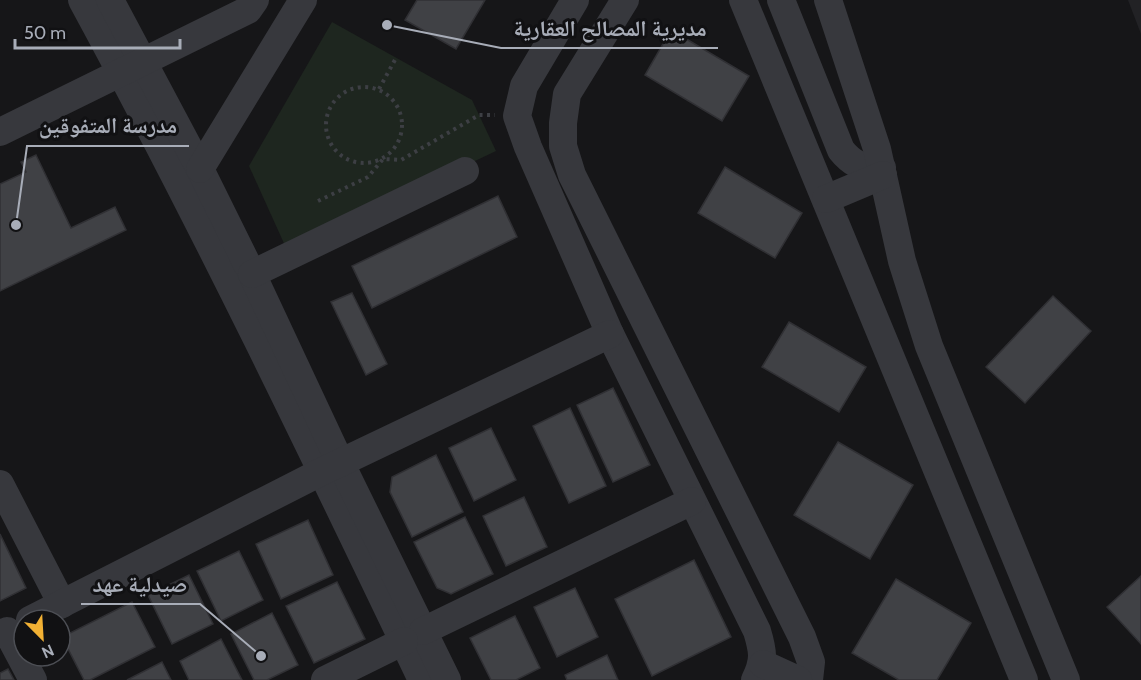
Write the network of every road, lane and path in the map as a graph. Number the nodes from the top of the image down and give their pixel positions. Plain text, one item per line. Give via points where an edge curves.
1 (82, 0) edge
2 (110, 0) edge
3 (255, 0) edge
4 (303, 0) edge
5 (575, 0) edge
6 (625, 0) edge
7 (743, 0) edge
8 (781, 0) edge
9 (828, 0) edge
10 (396, 58) dead end
11 (133, 67) junction
12 (379, 90) junction
13 (517, 116) junction
14 (0, 132) edge
15 (383, 159) junction
16 (200, 169) junction
17 (465, 171) dead end
18 (882, 172) junction
19 (826, 199) junction
20 (318, 201) dead end
21 (252, 274) junction
22 (610, 334) junction
23 (331, 467) junction
24 (0, 484) edge
25 (692, 501) junction
26 (62, 604) junction
27 (54, 608) edge
28 (413, 636) junction
29 (759, 672) edge
30 (325, 680) edge
31 (422, 680) edge
32 (447, 680) edge
33 (798, 680) edge
34 (809, 680) edge
35 (1024, 680) edge
36 (1066, 680) edge

1 - 11 street
2 - 11 street
3 - 11 street via 248,10
4 - 16 street
5 - 13 street via 524,86
6 - 34 street via 567,94 563,146 572,175 802,637 811,662
7 - 19 street
8 - 18 street via 841,150 855,164
9 - 18 street
10 - 12 path
11 - 14 street
11 - 16 street
11 - 23 street
12 - 15 path via 397,105 402,116 399,140
12 - 15 path via 367,87 343,93 333,102 325,126 331,145 345,159 358,163
13 - 15 path via 479,115 401,159
13 - 22 street
15 - 20 path via 368,177
16 - 21 street
17 - 21 street
18 - 19 street
18 - 36 street via 902,261 929,346
19 - 35 street
21 - 23 street
22 - 23 street
22 - 25 street
23 - 26 street
23 - 28 street
24 - 26 street
25 - 28 street
25 - 29 street via 757,631 762,648
26 - 27 street
28 - 30 street
28 - 31 street
28 - 32 street
29 - 33 street

